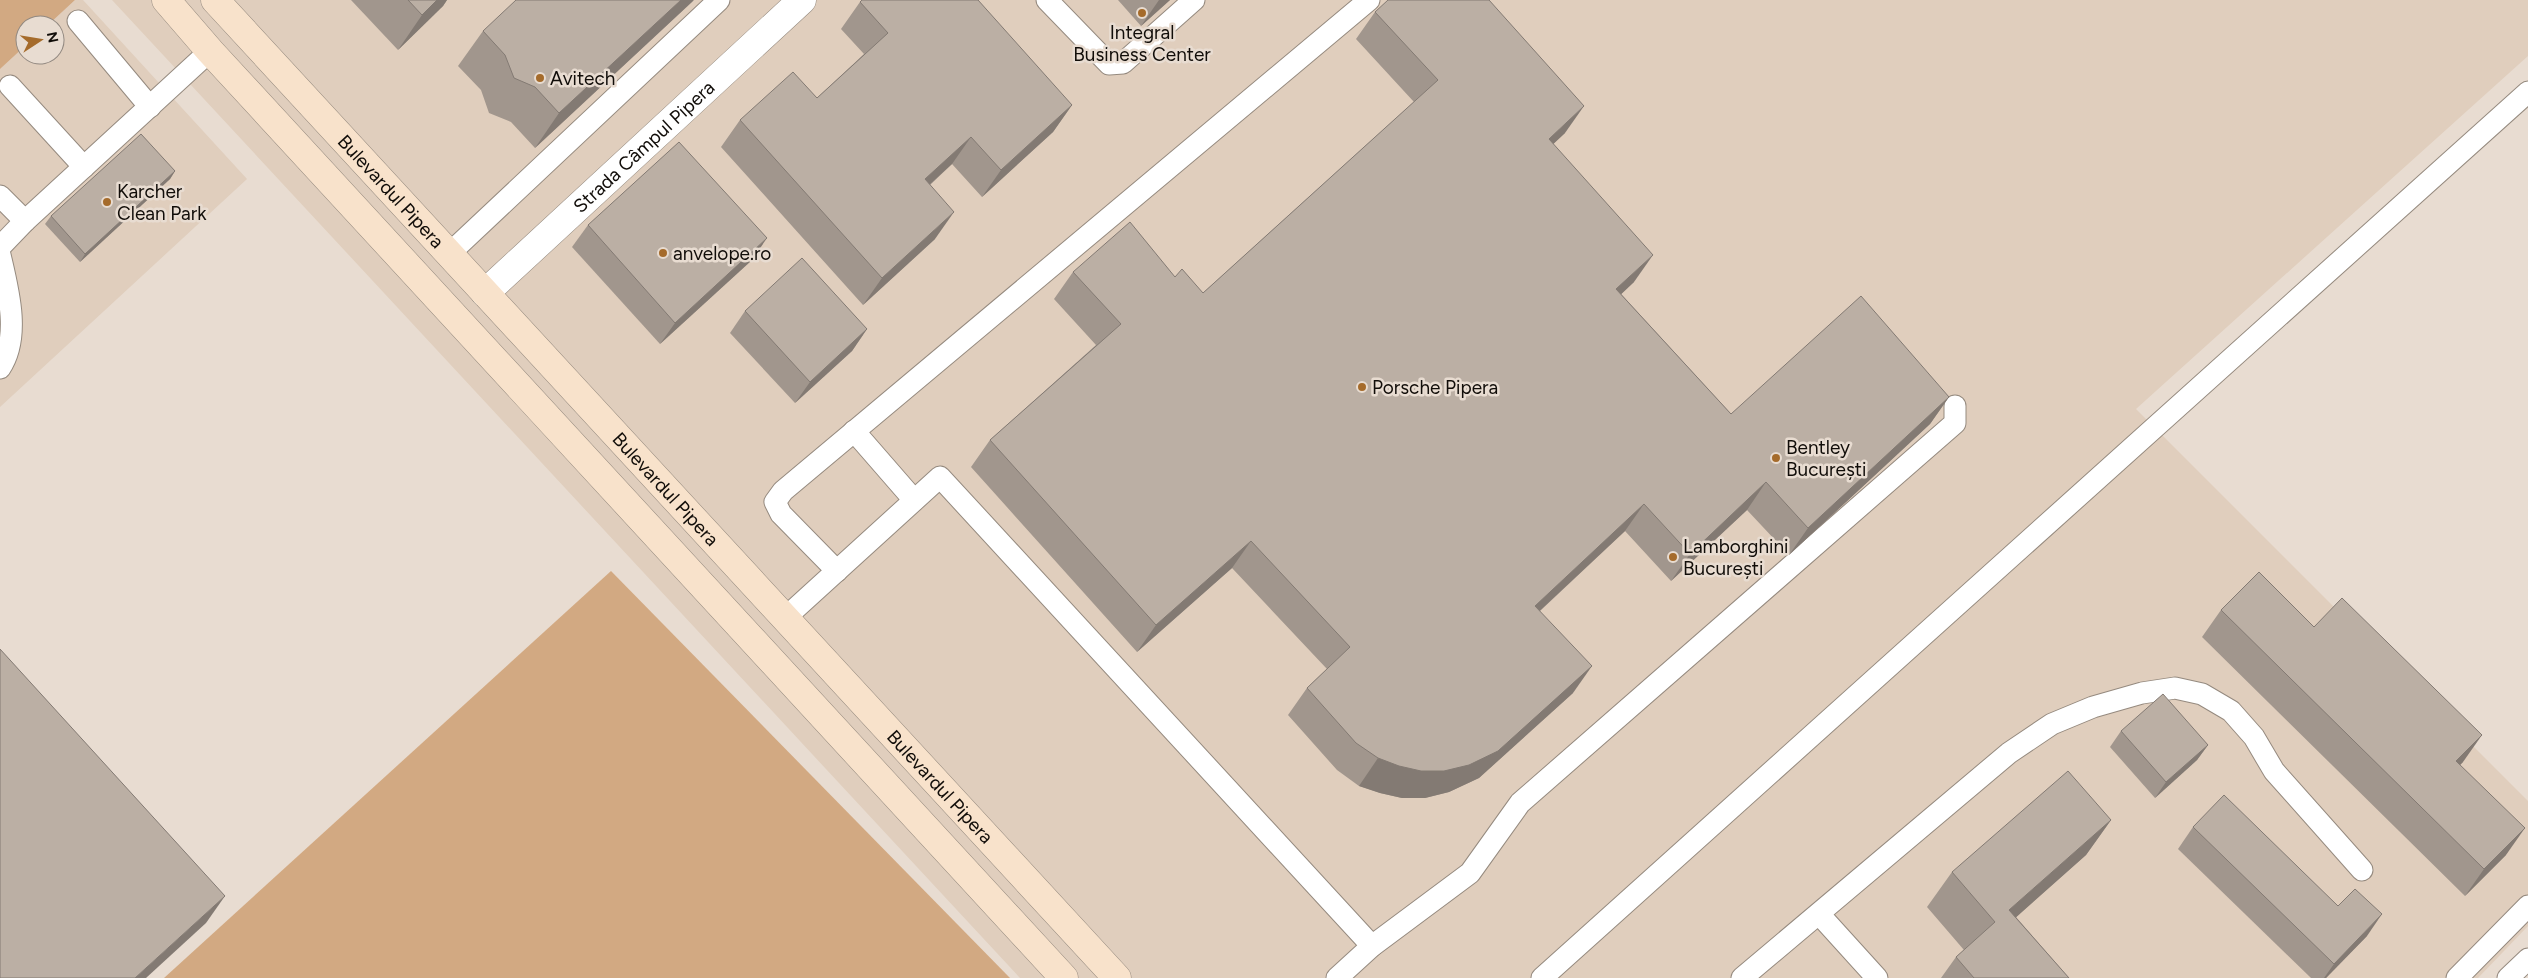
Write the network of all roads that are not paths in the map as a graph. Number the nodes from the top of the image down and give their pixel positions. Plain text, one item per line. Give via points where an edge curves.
1 (166, 0) edge
2 (215, 0) edge
3 (718, 0) edge
4 (802, 0) edge
5 (1047, 0) edge
6 (1194, 0) edge
7 (1369, 0) edge
8 (78, 21) dead end
9 (210, 51) junction
10 (10, 86) dead end
11 (2528, 92) edge
12 (150, 107) junction
13 (84, 167) junction
14 (0, 196) edge
15 (25, 221) junction
16 (0, 247) edge
17 (449, 254) junction
18 (0, 255) edge
19 (485, 293) junction
20 (0, 368) edge
21 (1955, 406) dead end
22 (854, 430) junction
23 (914, 500) junction
24 (837, 571) junction
25 (785, 618) junction
26 (2362, 870) dead end
27 (2528, 906) edge
28 (1819, 914) junction
29 (1372, 946) junction
30 (2528, 959) edge
31 (1064, 978) edge
32 (1117, 978) edge
33 (1337, 978) edge
34 (1542, 978) edge
35 (1742, 978) edge
36 (1877, 978) edge
37 (2457, 978) edge
38 (2508, 978) edge

1 - 9 main road, Bulevardul Pipera
2 - 17 main road, Bulevardul Pipera
3 - 17 lane
4 - 19 street, Strada Câmpul Pipera
5 - 6 lane via 1109,64 1123,63
7 - 22 lane
8 - 12 lane
9 - 12 lane
9 - 31 main road, Bulevardul Pipera
10 - 13 lane
11 - 34 lane
12 - 13 lane
13 - 15 lane
14 - 15 lane
15 - 16 lane
17 - 19 main road, Bulevardul Pipera
18 - 20 lane via 11,315 8,356
19 - 25 main road, Bulevardul Pipera
21 - 29 lane via 1956,423 1520,802 1470,873
22 - 23 lane
22 - 24 lane via 783,491 775,502 781,514
23 - 24 lane
23 - 29 lane via 940,477
24 - 25 lane
25 - 32 main road, Bulevardul Pipera
26 - 28 lane via 2274,771 2254,737 2230,712 2202,694 2174,688 2093,707 2052,724 2009,753
27 - 37 lane
28 - 35 lane
28 - 36 lane
29 - 33 lane
30 - 38 lane

